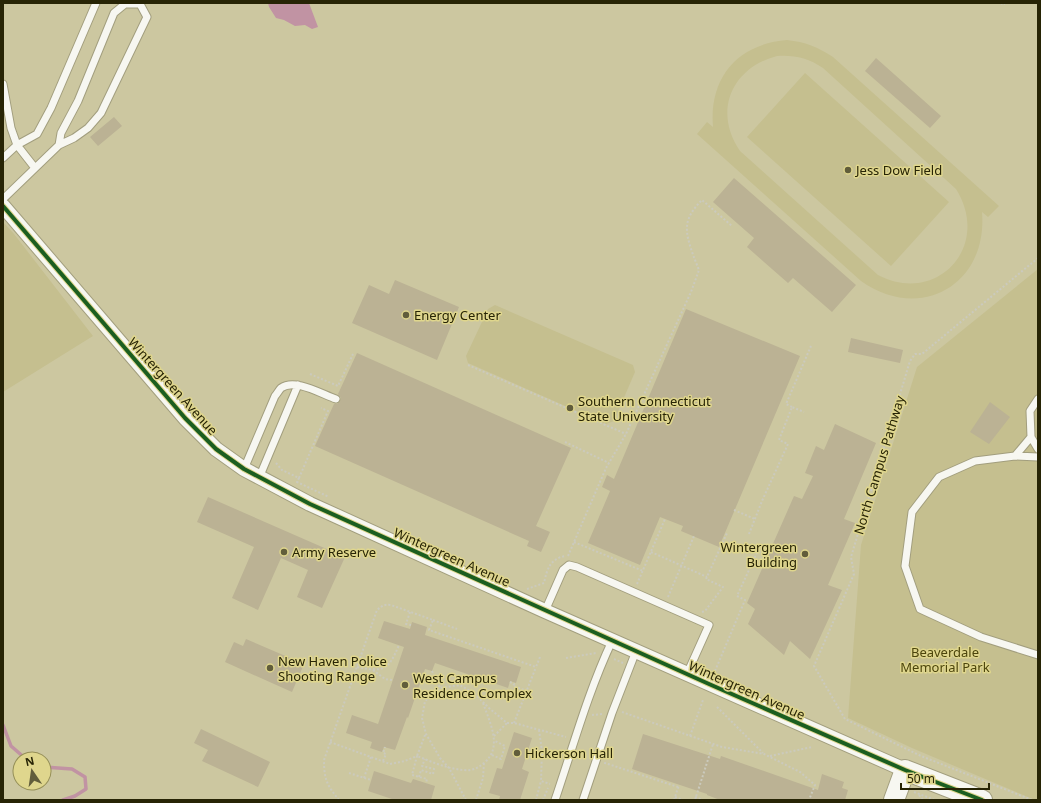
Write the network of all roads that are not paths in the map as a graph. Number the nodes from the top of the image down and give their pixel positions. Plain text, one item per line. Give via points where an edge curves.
1 (96, 3) edge
2 (140, 3) edge
3 (3, 84) edge
4 (17, 145) junction
5 (59, 145) junction
6 (3, 158) edge
7 (35, 168) junction
8 (3, 199) edge
9 (3, 206) edge
10 (294, 385) junction
11 (1038, 399) edge
12 (336, 400) dead end
13 (1031, 437) junction
14 (1038, 449) edge
15 (1016, 456) junction
16 (1038, 457) edge
17 (244, 469) junction
18 (259, 478) junction
19 (546, 611) junction
20 (612, 641) junction
21 (636, 651) junction
22 (1038, 655) edge
23 (687, 674) junction
24 (905, 770) junction
25 (903, 798) edge
26 (555, 800) edge
27 (583, 800) edge
28 (982, 800) edge

1 - 4 lane via 51,108 37,134
2 - 5 lane via 125,4 114,13 78,101 61,133
2 - 5 lane via 147,17 101,113 88,128
3 - 4 lane via 11,128
4 - 6 lane
4 - 7 lane
5 - 7 lane
7 - 8 lane
9 - 17 street, Wintergreen Avenue via 185,418 216,449
10 - 12 lane
10 - 17 lane via 281,388 275,396
10 - 18 lane
11 - 13 lane via 1030,411
13 - 14 lane
13 - 15 lane
15 - 16 lane
15 - 22 lane via 975,461 940,477 912,512 905,566 920,609 981,637
17 - 18 street, Wintergreen Avenue
18 - 19 street, Wintergreen Avenue via 363,529
19 - 20 street, Wintergreen Avenue
19 - 23 lane via 563,570 569,565 709,625
20 - 21 street, Wintergreen Avenue
20 - 26 lane via 582,716
21 - 23 street, Wintergreen Avenue
21 - 27 lane
23 - 24 street, Wintergreen Avenue
24 - 25 street
24 - 28 street, Wintergreen Avenue

